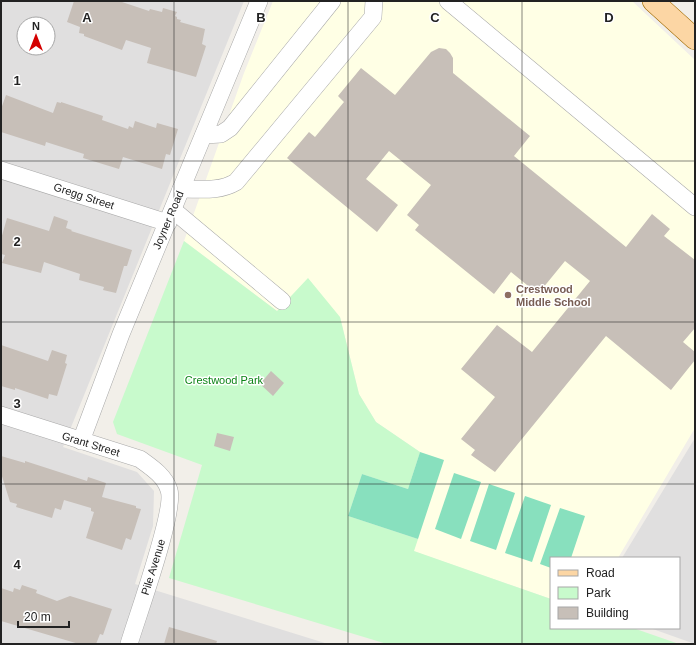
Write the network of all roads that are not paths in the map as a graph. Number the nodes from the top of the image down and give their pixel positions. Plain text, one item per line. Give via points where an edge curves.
1 (332, 1) edge
2 (374, 1) edge
3 (448, 1) edge
4 (653, 1) edge
5 (256, 2) edge
6 (695, 39) edge
7 (204, 135) junction
8 (1, 170) edge
9 (182, 189) junction
10 (695, 207) edge
11 (170, 216) junction
12 (282, 301) dead end
13 (1, 415) edge
14 (81, 441) junction
15 (169, 490) joint
16 (129, 644) edge

1 - 7 street via 230,128 221,134
2 - 9 street via 373,17 236,182 217,190
3 - 10 street
4 - 6 main road
5 - 7 street, Joyner Road
7 - 9 street, Joyner Road
8 - 11 street, Gregg Street
9 - 11 street, Joyner Road
11 - 12 street
11 - 14 street, Joyner Road via 121,334
13 - 14 street, Grant Street
14 - 15 street, Grant Street via 140,459 157,471
15 - 16 street, Pile Avenue via 169,513

